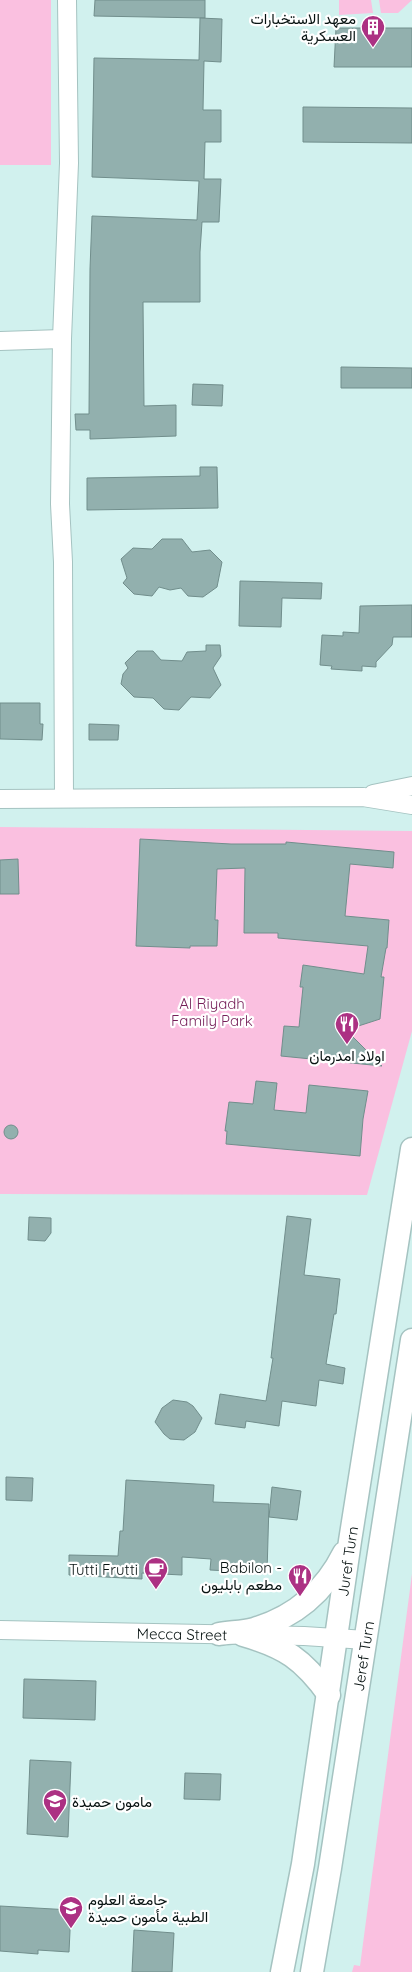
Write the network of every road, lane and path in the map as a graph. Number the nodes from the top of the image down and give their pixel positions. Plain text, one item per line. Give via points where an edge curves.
1 (67, 0) edge
2 (62, 338) junction
3 (0, 341) edge
4 (412, 786) edge
5 (363, 797) junction
6 (0, 798) edge
7 (64, 798) junction
8 (412, 804) edge
9 (412, 1149) edge
10 (412, 1340) edge
11 (350, 1541) junction
12 (0, 1630) edge
13 (219, 1634) junction
14 (243, 1635) junction
15 (335, 1638) junction
16 (366, 1640) junction
17 (329, 1695) junction
18 (282, 1972) edge
19 (312, 1972) edge

1 - 2 street via 69,162
2 - 3 street
2 - 7 street via 60,504
4 - 5 street
5 - 7 street
5 - 8 street
6 - 7 street
9 - 11 main road, Juref Turn
10 - 16 main road, Jeref Turn
11 - 13 main road via 335,1572 313,1598 285,1617 253,1629
11 - 15 main road, Juref Turn
12 - 13 street, Mecca Street
13 - 14 street, Mecca Street
14 - 15 street, Mecca Street
14 - 17 main road via 269,1642 293,1655 313,1673
15 - 16 street, Mecca Street
15 - 17 main road, Juref Turn
16 - 19 main road, Jeref Turn
17 - 18 main road, Juref Turn via 303,1864

